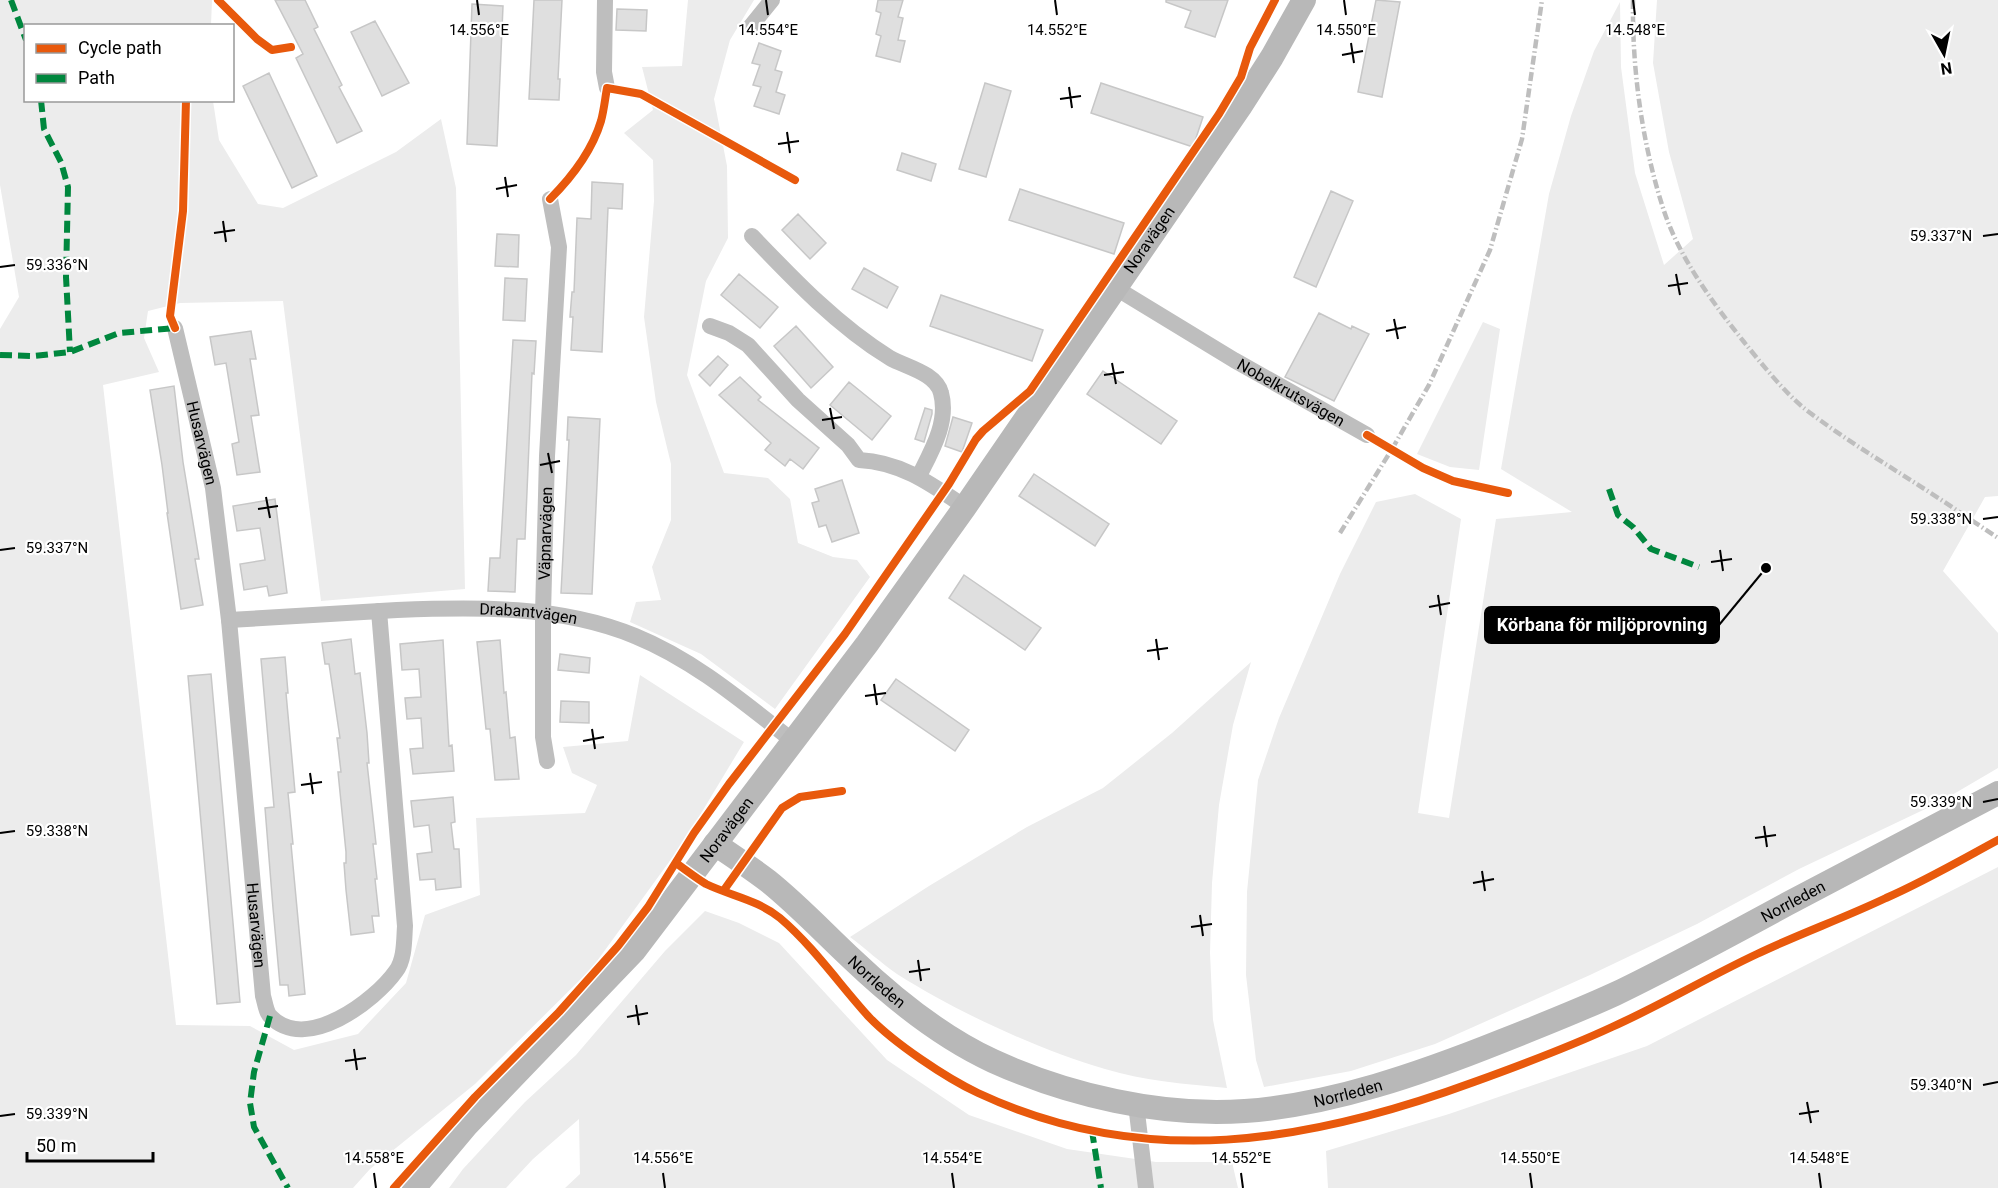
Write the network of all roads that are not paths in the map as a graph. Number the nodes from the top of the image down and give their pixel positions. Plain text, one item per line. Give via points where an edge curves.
1 (605, 0) edge
2 (772, 0) edge
3 (1304, 0) edge
4 (751, 26) dead end
5 (607, 88) dead end
6 (550, 199) dead end
7 (752, 236) dead end
8 (1114, 287) junction
9 (710, 326) dead end
10 (175, 328) dead end
11 (1367, 435) dead end
12 (919, 476) junction
13 (965, 507) junction
14 (379, 611) junction
15 (543, 614) junction
16 (229, 620) junction
17 (793, 741) junction
18 (547, 761) dead end
19 (1998, 793) edge
20 (715, 844) junction
21 (1136, 1104) junction
22 (414, 1188) edge
23 (1146, 1188) edge

1 - 5 street
2 - 4 street
3 - 8 street, Noravägen via 1240,107
6 - 15 street, Väpnarvägen via 559,247
7 - 12 street via 860,337 891,359 933,379 941,393 942,413 937,439
8 - 11 street, Nobelkrutsvägen
8 - 13 street, Noravägen
9 - 12 street via 748,345 859,460 877,461
10 - 16 street, Husarvägen via 213,488
12 - 13 street
13 - 17 street, Noravägen
14 - 15 street, Drabantvägen via 461,608
14 - 16 street, Drabantvägen
14 - 16 street, Husarvägen via 404,949 398,969 350,1013 307,1029 286,1026 270,1016 263,996
15 - 17 street, Drabantvägen via 592,621 669,652
15 - 18 street, Väpnarvägen via 543,736
17 - 20 street, Noravägen
19 - 21 street, Norrleden via 1673,965 1573,1013 1471,1054 1340,1095 1268,1108 1214,1112
20 - 21 street, Norrleden via 768,881 885,988 954,1040 1058,1086
20 - 22 street, Noravägen via 634,951 466,1126
21 - 23 street

